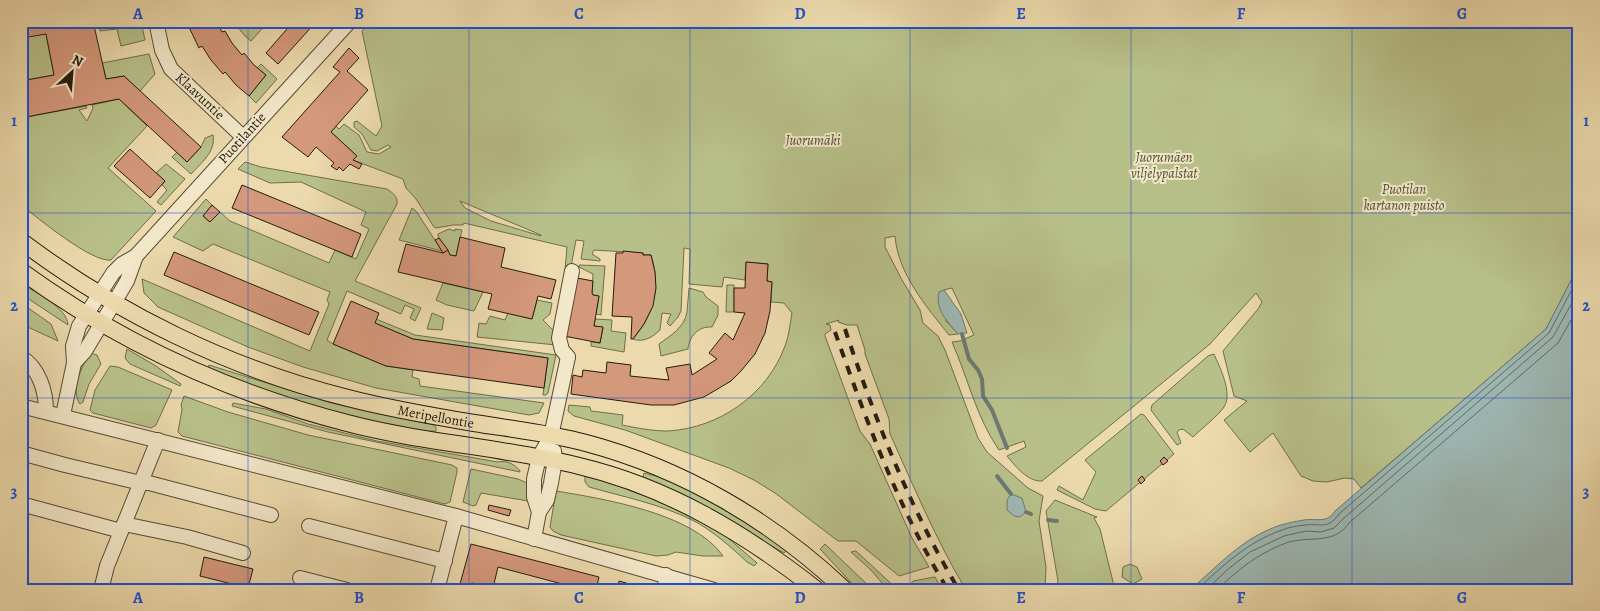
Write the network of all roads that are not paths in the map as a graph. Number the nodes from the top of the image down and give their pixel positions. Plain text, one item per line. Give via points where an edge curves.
1 (156, 21) edge
2 (350, 21) edge
3 (243, 137) junction
4 (21, 241) edge
5 (136, 256) junction
6 (21, 271) edge
7 (572, 271) dead end
8 (99, 293) junction
9 (114, 302) junction
10 (87, 314) junction
11 (102, 323) junction
12 (21, 357) edge
13 (74, 363) junction
14 (21, 371) edge
15 (37, 376) junction
16 (21, 406) edge
17 (46, 411) junction
18 (63, 415) junction
19 (551, 436) junction
20 (158, 440) junction
21 (21, 453) edge
22 (547, 459) junction
23 (141, 483) junction
24 (21, 504) edge
25 (271, 515) dead end
26 (456, 516) junction
27 (309, 526) dead end
28 (123, 528) junction
29 (534, 539) junction
30 (243, 553) dead end
31 (444, 561) junction
32 (666, 576) junction
33 (300, 578) dead end
34 (101, 590) edge
35 (347, 590) edge
36 (437, 590) edge
37 (665, 590) edge
38 (714, 590) edge
39 (817, 590) edge
40 (845, 590) edge

1 - 3 street, Klaavuntie via 162,50 171,69
2 - 3 street, Puotilantie
3 - 5 street, Puotilantie
4 - 8 main road, Meripellontie
5 - 8 street, Puotilantie via 112,272
5 - 9 street, Puotilantie via 127,281
6 - 10 main road, Meripellontie
7 - 19 street via 559,338 562,350 571,354
8 - 9 main road, Meripellontie
8 - 10 street, Puotilantie
9 - 11 street, Puotilantie
9 - 19 main road, Meripellontie via 196,345 307,387 397,410
10 - 11 main road, Meripellontie
10 - 13 street, Puotilantie via 73,346
11 - 13 street, Puotilantie via 85,352
11 - 22 main road, Meripellontie via 198,372 257,396 385,432
12 - 15 street via 30,363
13 - 18 street, Puotilantie
14 - 15 street
15 - 17 street via 46,396
16 - 17 street
17 - 18 street
18 - 20 street
19 - 22 street
19 - 40 main road, Meripellontie via 586,443 649,464 722,498 778,534
20 - 23 street
20 - 26 street
21 - 23 street
22 - 29 street via 547,500 539,512
22 - 39 main road, Meripellontie via 611,474 672,498 749,540
23 - 25 street
23 - 28 street
24 - 28 street
26 - 29 street
26 - 31 street
27 - 31 street
28 - 30 street via 187,537
28 - 34 street
29 - 32 street
31 - 36 street
32 - 37 street
32 - 38 street
33 - 35 street

